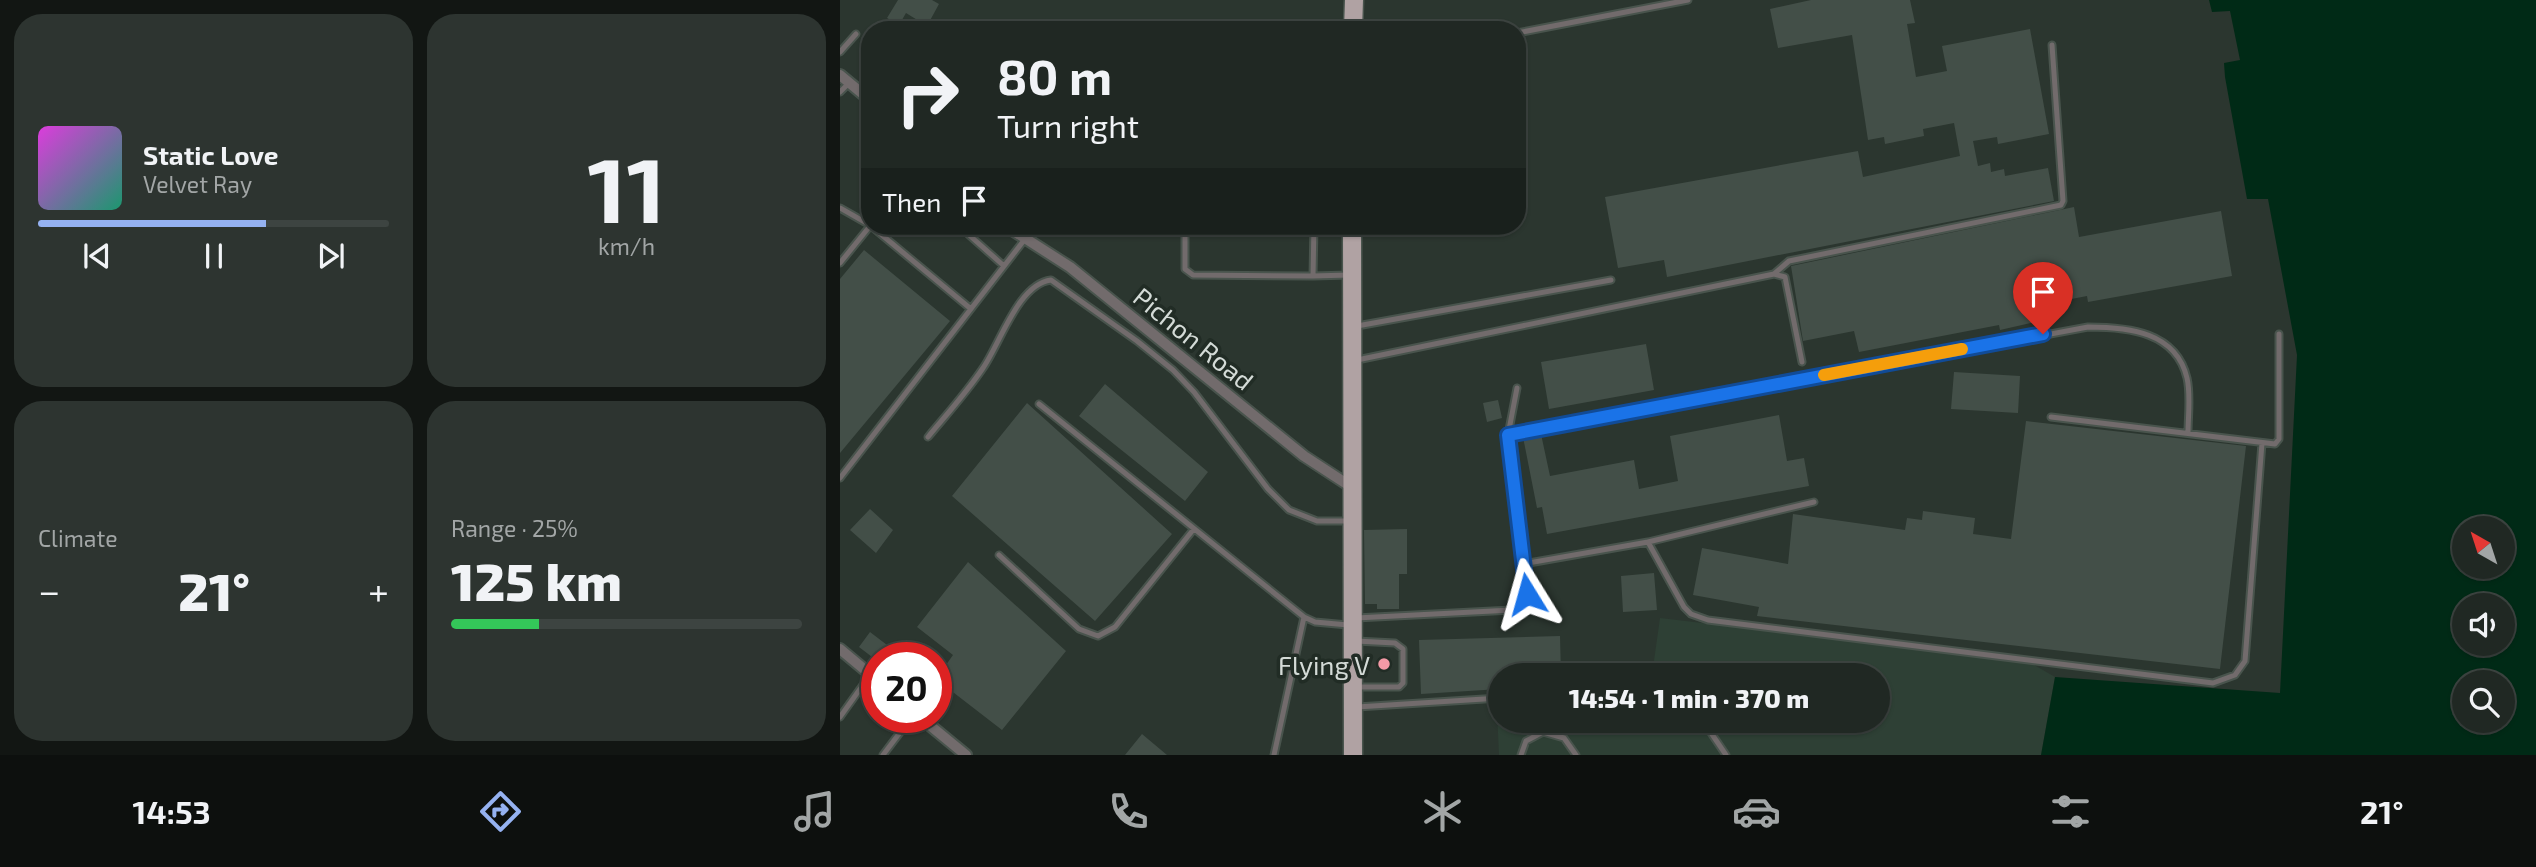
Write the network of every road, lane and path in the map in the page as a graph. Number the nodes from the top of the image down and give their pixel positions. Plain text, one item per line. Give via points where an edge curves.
1 (1354, 0) edge
2 (1688, 0) edge
3 (1353, 21) edge
4 (1526, 31) edge
5 (856, 34) dead end
6 (2052, 45) dead end
7 (840, 52) edge
8 (844, 79) edge
9 (840, 92) edge
10 (861, 93) edge
11 (840, 208) edge
12 (861, 221) edge
13 (863, 235) edge
14 (881, 235) edge
15 (969, 235) edge
16 (1019, 235) edge
17 (1185, 235) edge
18 (1314, 235) edge
19 (1352, 235) edge
20 (1025, 239) junction
21 (840, 263) edge
22 (1004, 266) junction
23 (1352, 274) junction
24 (1774, 274) junction
25 (1313, 275) junction
26 (1611, 280) dead end
27 (971, 309) junction
28 (1354, 326) junction
29 (2279, 334) dead end
30 (1353, 360) junction
31 (1802, 362) dead end
32 (1517, 387) dead end
33 (1039, 404) dead end
34 (2052, 418) dead end
35 (2188, 433) junction
36 (1508, 435) junction
37 (929, 437) dead end
38 (2262, 443) junction
39 (840, 478) edge
40 (1353, 488) junction
41 (1814, 502) dead end
42 (1353, 521) junction
43 (1193, 530) junction
44 (1648, 542) junction
45 (999, 555) dead end
46 (1523, 564) junction
47 (1304, 617) junction
48 (1354, 628) junction
49 (840, 649) edge
50 (861, 667) edge
51 (1355, 687) junction
52 (861, 693) edge
53 (1488, 699) edge
54 (1354, 708) junction
55 (840, 717) edge
56 (900, 733) edge
57 (939, 733) edge
58 (1711, 733) edge
59 (883, 755) edge
60 (966, 755) edge
61 (1273, 755) edge
62 (1353, 755) edge
63 (1521, 755) edge
64 (1576, 755) edge
65 (1726, 755) edge

1 - 3 main road
2 - 4 lane
5 - 7 lane
6 - 24 lane via 2061,205 1789,261
8 - 9 lane
8 - 10 street
11 - 12 lane
13 - 21 lane
14 - 27 lane
15 - 22 lane
16 - 20 street, Pichon Road
17 - 25 lane via 1185,270 1193,275
18 - 25 lane
19 - 23 main road
20 - 22 lane
20 - 40 street, Pichon Road via 1070,267 1304,456
22 - 27 lane
23 - 25 lane
23 - 28 main road
24 - 30 lane
24 - 31 lane via 1785,277
26 - 28 lane
27 - 39 lane
28 - 30 main road
29 - 38 lane via 2279,439 2272,445
30 - 40 main road
32 - 36 lane
33 - 43 lane
34 - 35 lane
35 - 36 lane via 2187,380 2173,349 2136,332 2088,327
35 - 38 lane
36 - 46 lane
37 - 42 lane via 983,369 1026,295 1051,280 1173,370 1289,510 1317,521
38 - 44 lane via 2245,661 2235,675 2213,684 1708,620 1684,607
40 - 42 main road
41 - 44 lane
42 - 48 main road
43 - 45 lane via 1115,627 1098,636 1080,629
43 - 47 lane
44 - 46 lane
46 - 48 lane via 1527,594 1512,610
47 - 48 lane
47 - 61 lane
48 - 51 main road
48 - 51 lane via 1404,649 1399,687
49 - 50 street
51 - 54 main road
52 - 55 lane
53 - 54 lane
54 - 62 main road
56 - 59 lane
57 - 60 street
58 - 65 lane
63 - 64 lane via 1526,741 1543,733 1564,738

